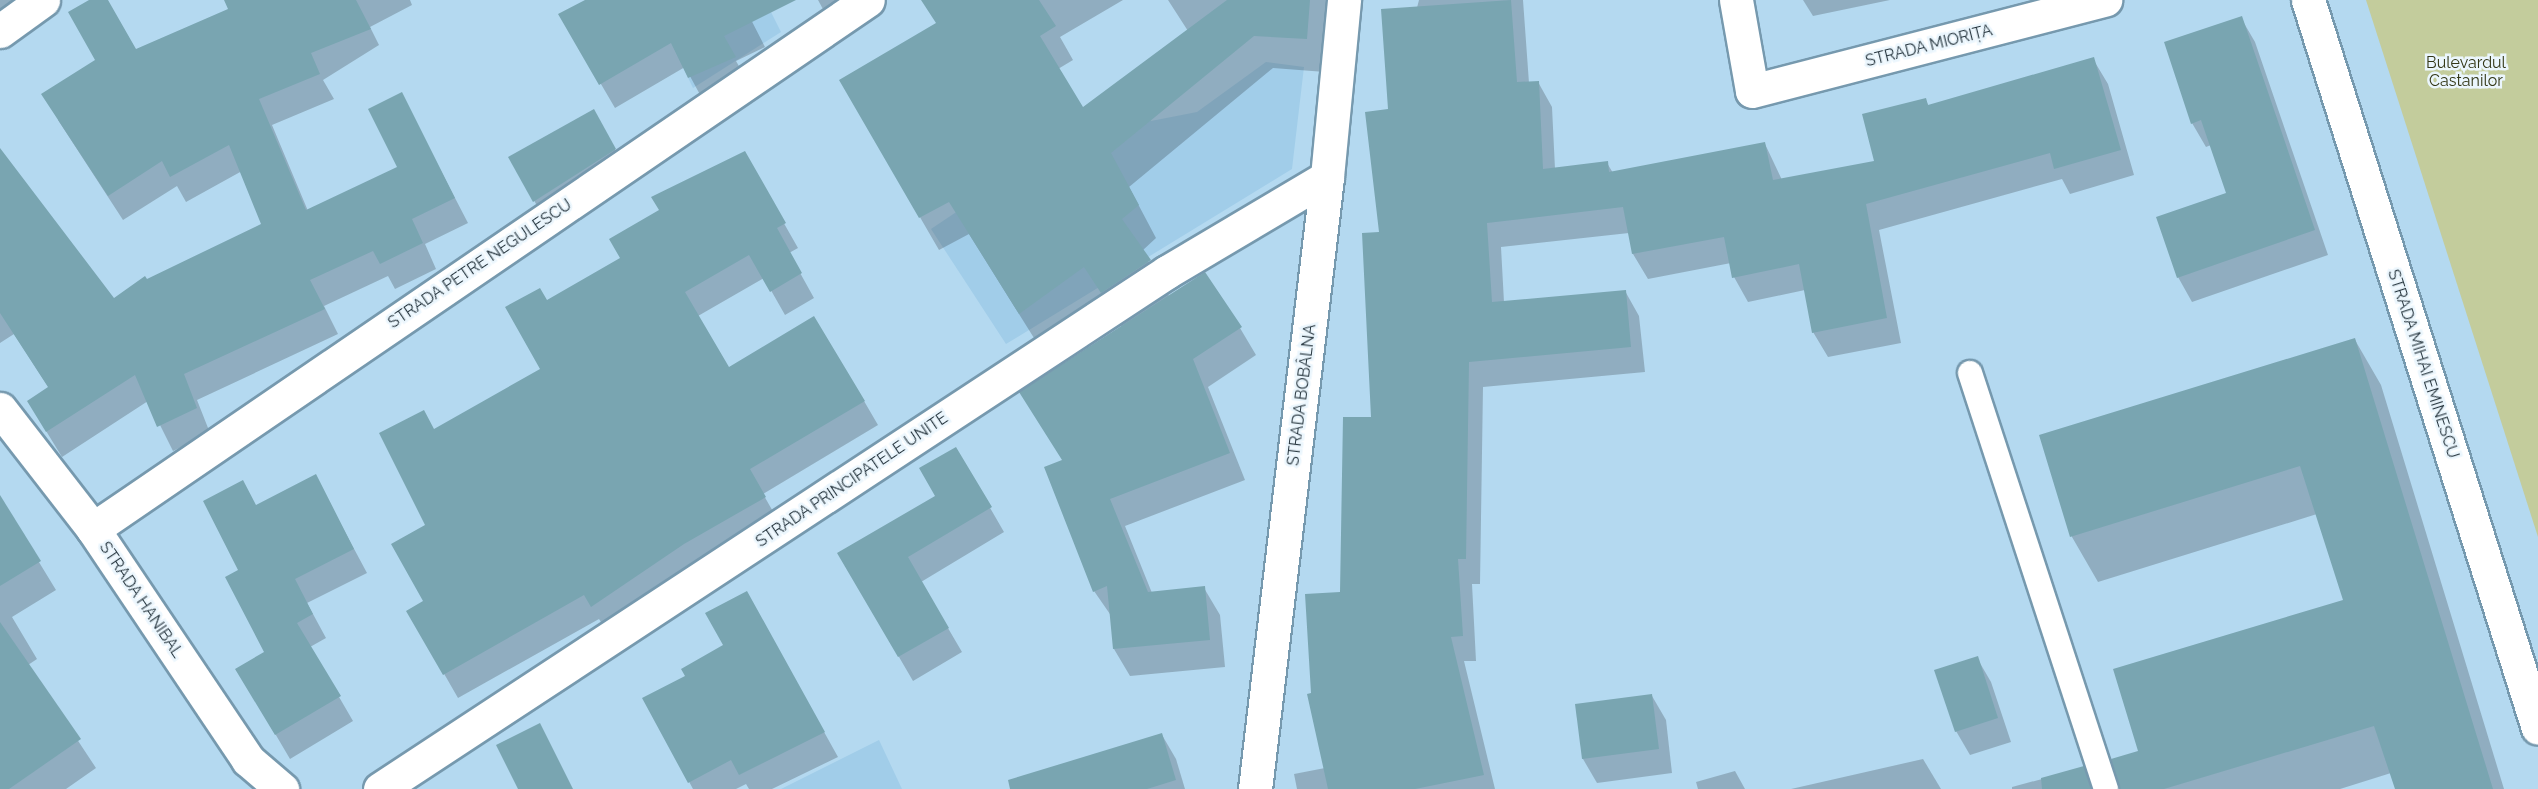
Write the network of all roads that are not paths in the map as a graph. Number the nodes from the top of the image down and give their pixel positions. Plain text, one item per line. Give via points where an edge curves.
1 (43, 0) edge
2 (868, 0) edge
3 (1344, 0) edge
4 (1736, 0) edge
5 (2105, 0) edge
6 (2307, 0) edge
7 (0, 31) edge
8 (1327, 177) junction
9 (1970, 373) dead end
10 (0, 410) edge
11 (93, 529) junction
12 (2538, 728) edge
13 (282, 789) edge
14 (380, 789) edge
15 (1255, 789) edge
16 (2106, 789) edge

1 - 7 street
2 - 11 street, STRADA PETRE NEGULESCU
3 - 8 street, STRADA BOBÂLNA
4 - 5 street, STRADA MIORIȚA via 1752,91
6 - 12 street, STRADA MIHAI EMINESCU
8 - 14 street, STRADA PRINCIPATELE UNITE via 1167,272
8 - 15 street, STRADA BOBÂLNA
9 - 16 lane
10 - 11 street, STRADA HANIBAL
11 - 13 street, STRADA HANIBAL via 248,760

